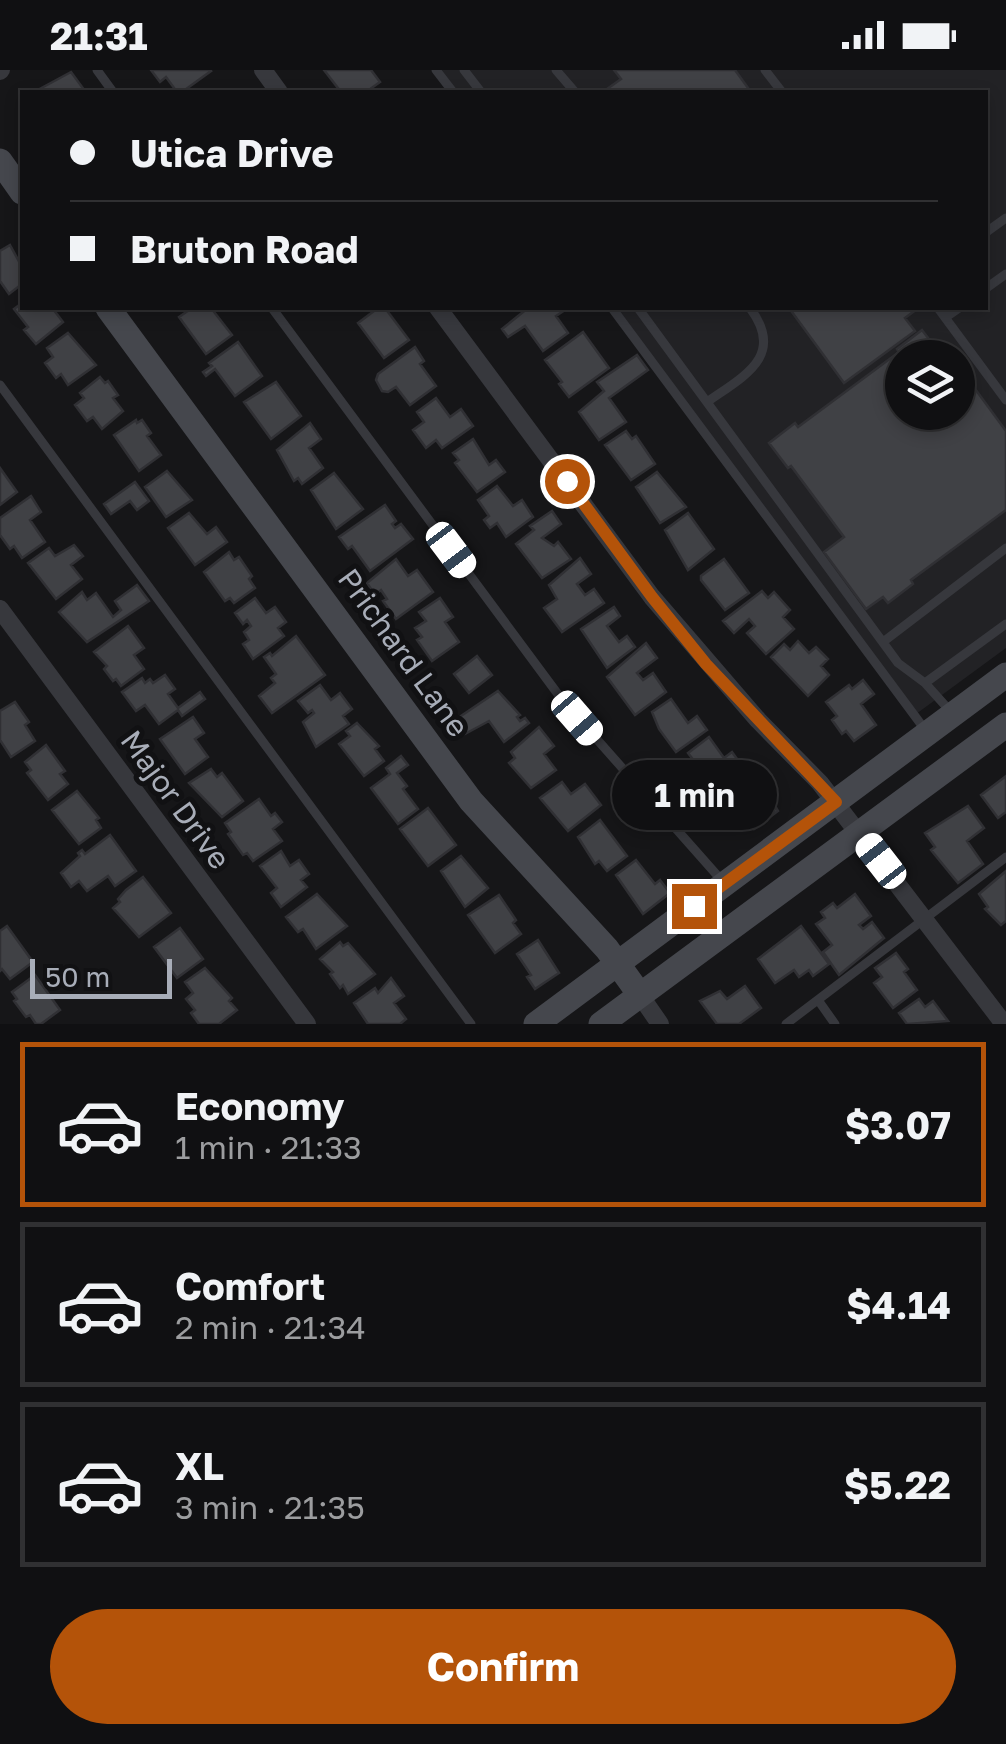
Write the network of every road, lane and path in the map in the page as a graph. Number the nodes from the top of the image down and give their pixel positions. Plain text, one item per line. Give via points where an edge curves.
1 (97, 70) edge
2 (263, 70) edge
3 (436, 70) edge
4 (556, 70) edge
5 (112, 90) edge
6 (278, 90) edge
7 (451, 90) edge
8 (573, 90) edge
9 (0, 162) edge
10 (20, 189) edge
11 (109, 310) edge
12 (273, 310) edge
13 (439, 310) edge
14 (613, 310) edge
15 (639, 310) edge
16 (752, 310) edge
17 (940, 310) edge
18 (956, 310) edge
19 (946, 317) junction
20 (0, 385) edge
21 (1006, 400) edge
22 (708, 402) junction
23 (1006, 548) edge
24 (0, 609) edge
25 (1006, 624) edge
26 (883, 642) junction
27 (1006, 675) edge
28 (925, 684) junction
29 (953, 714) junction
30 (1006, 725) edge
31 (927, 734) junction
32 (836, 802) junction
33 (860, 833) junction
34 (1006, 856) edge
35 (725, 883) junction
36 (924, 918) junction
37 (618, 963) junction
38 (640, 995) junction
39 (818, 1000) junction
40 (306, 1024) edge
41 (471, 1024) edge
42 (536, 1024) edge
43 (601, 1024) edge
44 (660, 1024) edge
45 (786, 1024) edge
46 (835, 1024) edge
47 (1004, 1024) edge

1 - 5 lane
2 - 6 street
3 - 7 lane
4 - 8 lane
9 - 10 main road
11 - 37 main road, Prichard Lane via 472,800
12 - 35 lane via 563,701
13 - 32 street via 652,597
14 - 31 lane
15 - 22 lane
16 - 22 lane via 764,334 761,358
17 - 19 lane
18 - 19 lane
19 - 21 lane
20 - 41 lane
22 - 26 lane
23 - 26 lane
24 - 40 street, Major Drive
25 - 28 lane
26 - 28 lane
27 - 29 main road
28 - 29 lane
29 - 31 main road
30 - 33 main road
31 - 32 main road
32 - 33 street
32 - 35 main road
33 - 36 street
33 - 38 main road
34 - 36 lane
35 - 37 main road
36 - 39 lane
36 - 47 street
37 - 38 main road, Prichard Lane
37 - 42 main road
38 - 43 main road
38 - 44 street, Prichard Lane
39 - 45 lane
39 - 46 lane

